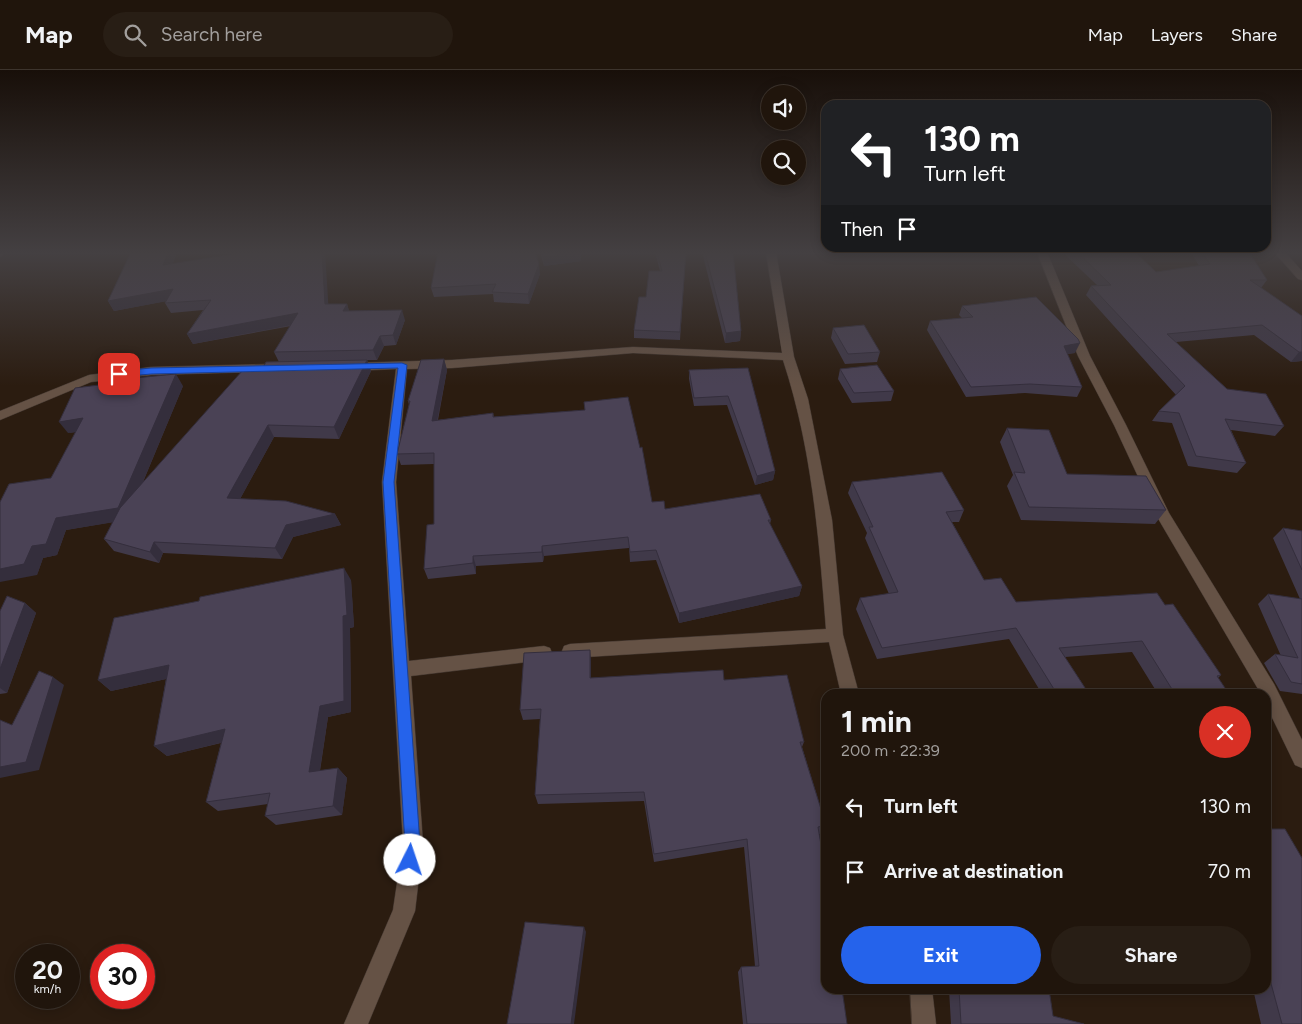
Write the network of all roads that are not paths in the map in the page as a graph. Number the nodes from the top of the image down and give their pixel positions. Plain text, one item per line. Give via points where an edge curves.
1 (778, 297) edge
2 (1060, 297) edge
3 (788, 357) junction
4 (402, 365) junction
5 (342, 367) edge
6 (292, 368) edge
7 (0, 416) edge
8 (835, 635) junction
9 (400, 670) junction
10 (849, 689) edge
11 (1267, 689) edge
12 (1271, 696) edge
13 (1302, 759) edge
14 (921, 994) edge
15 (356, 1024) edge
16 (924, 1024) edge

1 - 3 street
2 - 11 street via 1084,356 1163,515
3 - 4 street via 632,350
3 - 8 street via 802,398 825,520
4 - 5 street
4 - 9 street via 388,482
6 - 7 street via 151,371 89,379
8 - 9 street via 558,652
8 - 10 street
9 - 15 street via 413,844 404,910
12 - 13 street
14 - 16 street

